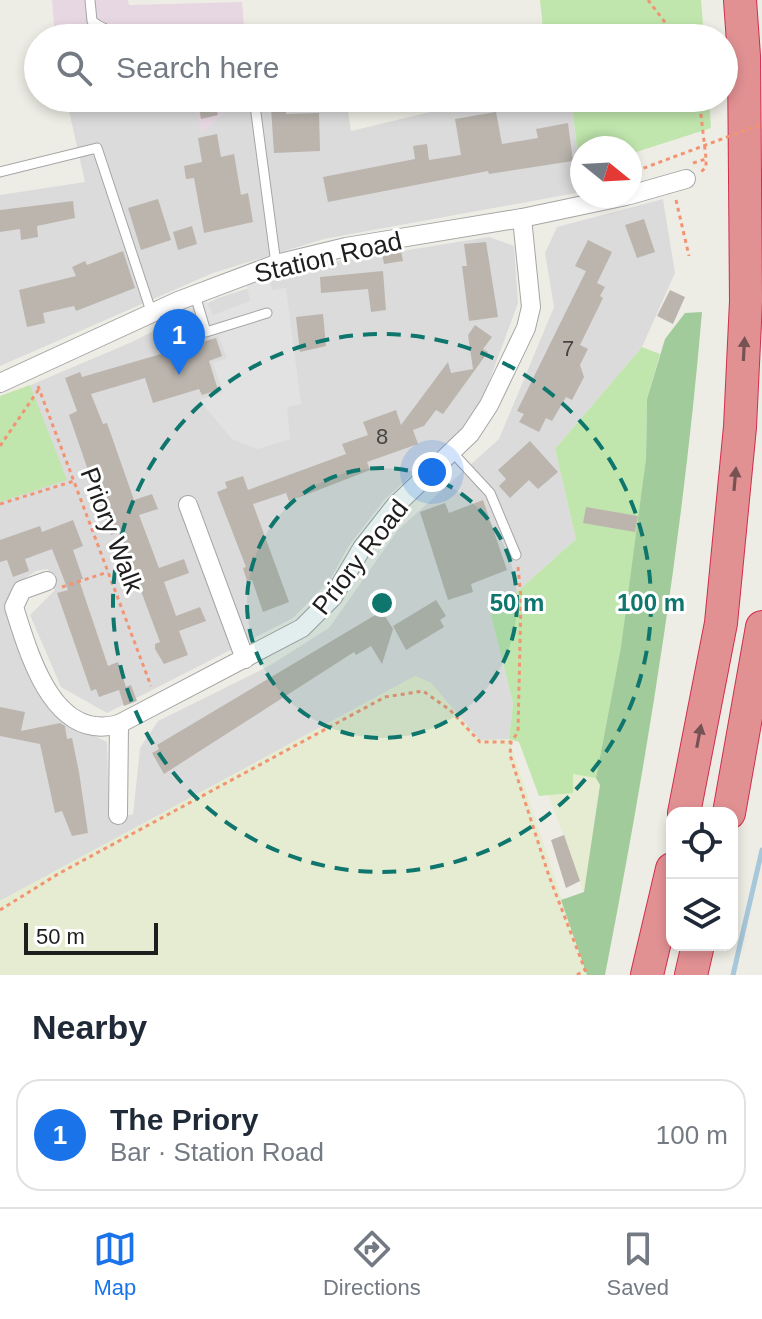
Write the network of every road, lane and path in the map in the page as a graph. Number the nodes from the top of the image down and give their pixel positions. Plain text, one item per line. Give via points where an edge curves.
1 (90, 0) edge
2 (648, 0) edge
3 (740, 0) edge
4 (95, 24) edge
5 (666, 24) edge
6 (255, 112) edge
7 (701, 112) edge
8 (762, 124) edge
9 (706, 159) dead end
10 (642, 169) edge
11 (0, 172) edge
12 (679, 182) joint
13 (642, 192) edge
14 (570, 208) edge
15 (522, 218) junction
16 (689, 256) dead end
17 (266, 271) junction
18 (195, 295) junction
19 (267, 313) dead end
20 (152, 314) junction
21 (36, 380) junction
22 (0, 383) edge
23 (0, 446) edge
24 (453, 453) junction
25 (74, 481) junction
26 (0, 504) edge
27 (188, 505) dead end
28 (516, 555) joint
29 (108, 572) junction
30 (47, 581) joint
31 (762, 627) edge
32 (245, 659) junction
33 (157, 702) junction
34 (119, 724) junction
35 (511, 742) junction
36 (685, 807) edge
37 (730, 807) edge
38 (118, 815) dead end
39 (670, 879) edge
40 (0, 910) edge
41 (697, 951) edge
42 (586, 969) junction
43 (577, 975) edge
44 (587, 975) edge
45 (647, 975) edge
46 (691, 975) edge

1 - 4 lane
2 - 5 path
36 -> 3 highway via 721,623 740,427 746,273
6 - 17 lane
7 - 9 path
8 - 10 path, bridge
11 - 20 lane via 97,148
12 - 13 street, Station Road
12 - 16 path
14 - 15 street, Station Road
15 - 17 street, Station Road via 346,247
15 - 24 street, Priory Road via 531,307 526,328 489,405
17 - 18 street, Station Road
18 - 19 lane via 206,332
18 - 20 street, Station Road
20 - 21 street, Station Road
21 - 22 street, Station Road
21 - 23 path
21 - 25 path, Priory Walk
24 - 28 lane via 490,493
24 - 32 street, Priory Road via 382,520 320,613
25 - 26 path
25 - 29 path, Priory Walk
27 - 32 street
28 - 35 path via 521,598 518,732
29 - 30 path via 50,591
29 - 33 path, Priory Walk
30 - 34 street via 22,590 14,607 45,691 56,705 91,725
31 - 37 highway
32 - 33 street, Priory Road
33 - 34 street, Priory Road
34 - 38 street
35 - 40 path via 480,742 423,691 385,697
35 - 42 path via 510,755 531,823
39 - 45 highway
41 - 46 highway
42 - 43 path
42 - 44 path

